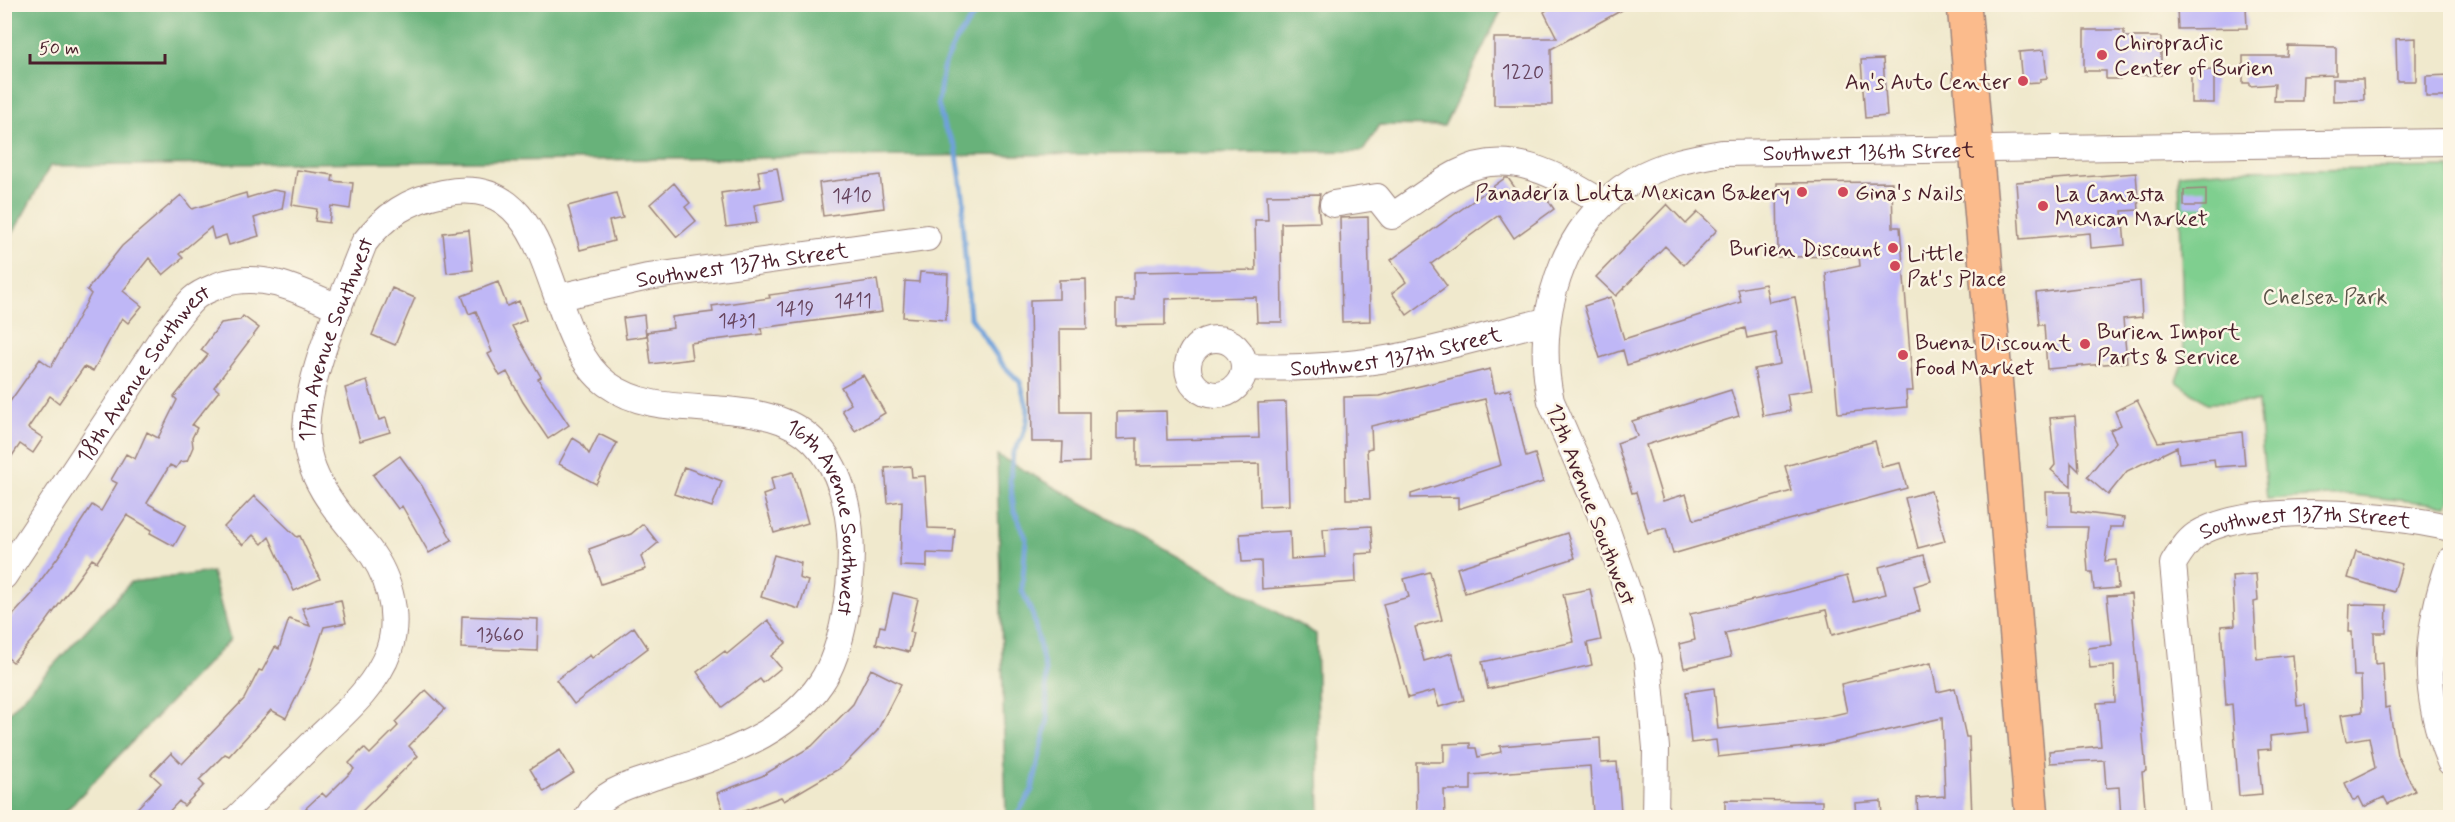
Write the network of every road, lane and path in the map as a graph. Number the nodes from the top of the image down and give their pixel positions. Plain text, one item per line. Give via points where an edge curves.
1 (1964, 4) edge
2 (2451, 142) edge
3 (1976, 150) junction
4 (452, 191) joint
5 (1603, 203) junction
6 (1332, 204) dead end
7 (927, 238) dead end
8 (559, 297) junction
9 (339, 308) junction
10 (1546, 321) junction
11 (1244, 367) dead end
12 (2451, 528) edge
13 (2451, 561) edge
14 (4, 576) edge
15 (2451, 762) edge
16 (237, 818) edge
17 (587, 818) edge
18 (1655, 818) edge
19 (2032, 818) edge
20 (2197, 818) edge

1 - 3 main road
2 - 3 street, Southwest 136th Street
3 - 5 street, Southwest 136th Street via 1722,153 1664,167 1635,180
3 - 19 main road
4 - 8 street, 16th Avenue Southwest via 475,192 509,203 532,234
4 - 9 street, 17th Avenue Southwest via 412,202 375,228 364,243
5 - 6 street via 1553,174 1507,161 1458,173 1392,216 1377,197
5 - 10 street, 12th Avenue Southwest via 1569,253 1556,282
7 - 8 street, Southwest 137th Street via 648,277
8 - 17 street, 16th Avenue Southwest via 573,342 589,367 608,385 656,405 759,414 784,422 806,436 827,457 839,480 849,534 849,583 839,643 822,683 802,706 744,745 603,796
9 - 14 street, 18th Avenue Southwest via 282,283 259,279 233,281 194,298 166,332
9 - 16 street, 17th Avenue Southwest via 311,396 306,434 316,477 384,573 394,625 389,650 374,678 350,707
10 - 11 street, Southwest 137th Street via 1360,363
10 - 18 street, 12th Avenue Southwest via 1546,379 1551,401 1605,525 1648,662 1656,748
12 - 20 street, Southwest 137th Street via 2374,515 2314,513 2259,517 2232,521 2195,536 2180,551 2173,564
13 - 15 street via 2438,595 2428,664 2440,738

